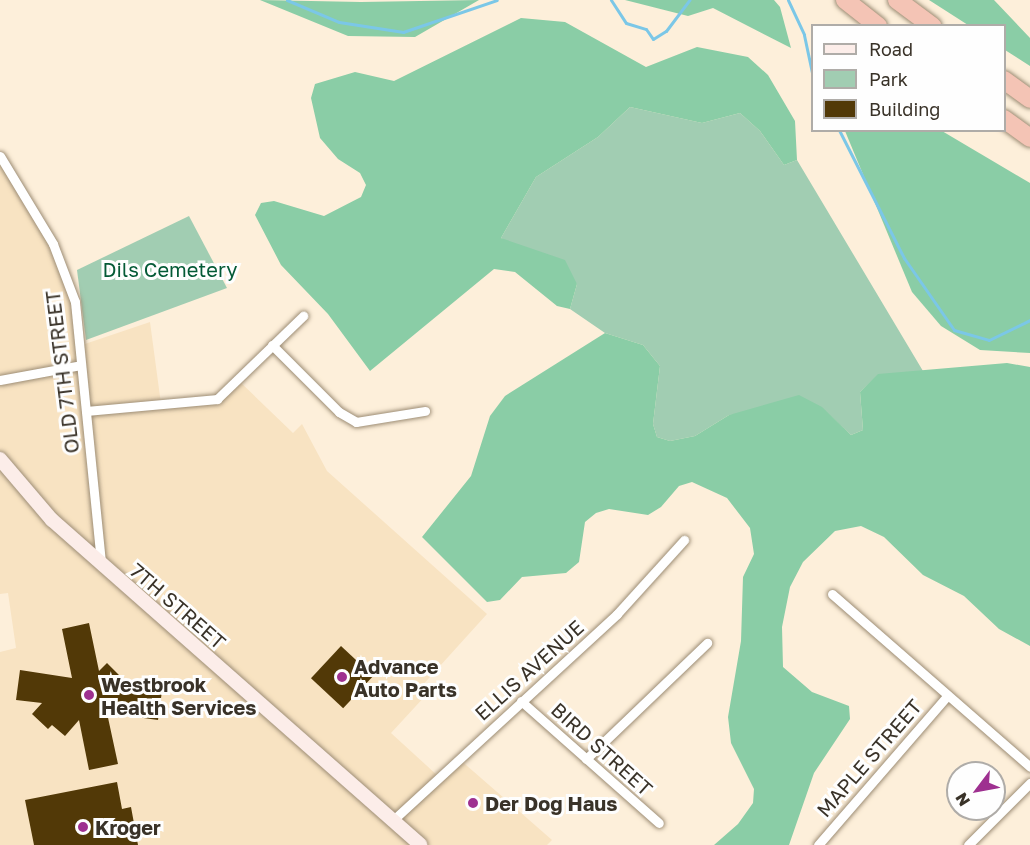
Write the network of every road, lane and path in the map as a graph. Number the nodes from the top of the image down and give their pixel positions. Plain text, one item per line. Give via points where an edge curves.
1 (845, 0) edge
2 (897, 0) edge
3 (875, 24) edge
4 (929, 24) edge
5 (1006, 81) edge
6 (1030, 99) edge
7 (1006, 120) edge
8 (1030, 138) edge
9 (0, 156) edge
10 (303, 316) dead end
11 (272, 345) junction
12 (81, 365) junction
13 (0, 380) edge
14 (86, 411) junction
15 (425, 411) dead end
16 (0, 459) edge
17 (684, 540) dead end
18 (101, 564) junction
19 (832, 594) dead end
20 (708, 643) dead end
21 (948, 695) junction
22 (521, 701) junction
23 (586, 759) junction
24 (1030, 767) edge
25 (1030, 783) edge
26 (392, 821) junction
27 (659, 823) dead end
28 (420, 845) edge
29 (818, 845) edge
30 (968, 845) edge

1 - 3 highway
2 - 4 highway
5 - 6 highway
7 - 8 highway
9 - 12 street, OLD 7TH STREET via 67,273 75,302
10 - 11 street
11 - 14 street via 217,399
11 - 15 street via 339,412 356,422
12 - 13 street
12 - 14 street, OLD 7TH STREET
14 - 18 street, OLD 7TH STREET
16 - 18 main road, 7TH STREET via 52,520
17 - 22 street, ELLIS AVENUE via 617,615
18 - 26 main road, 7TH STREET
19 - 21 street
20 - 23 street
21 - 24 street
21 - 29 street, MAPLE STREET
22 - 23 street, BIRD STREET
22 - 26 street, ELLIS AVENUE
23 - 27 street, BIRD STREET
25 - 30 street
26 - 28 main road, 7TH STREET

